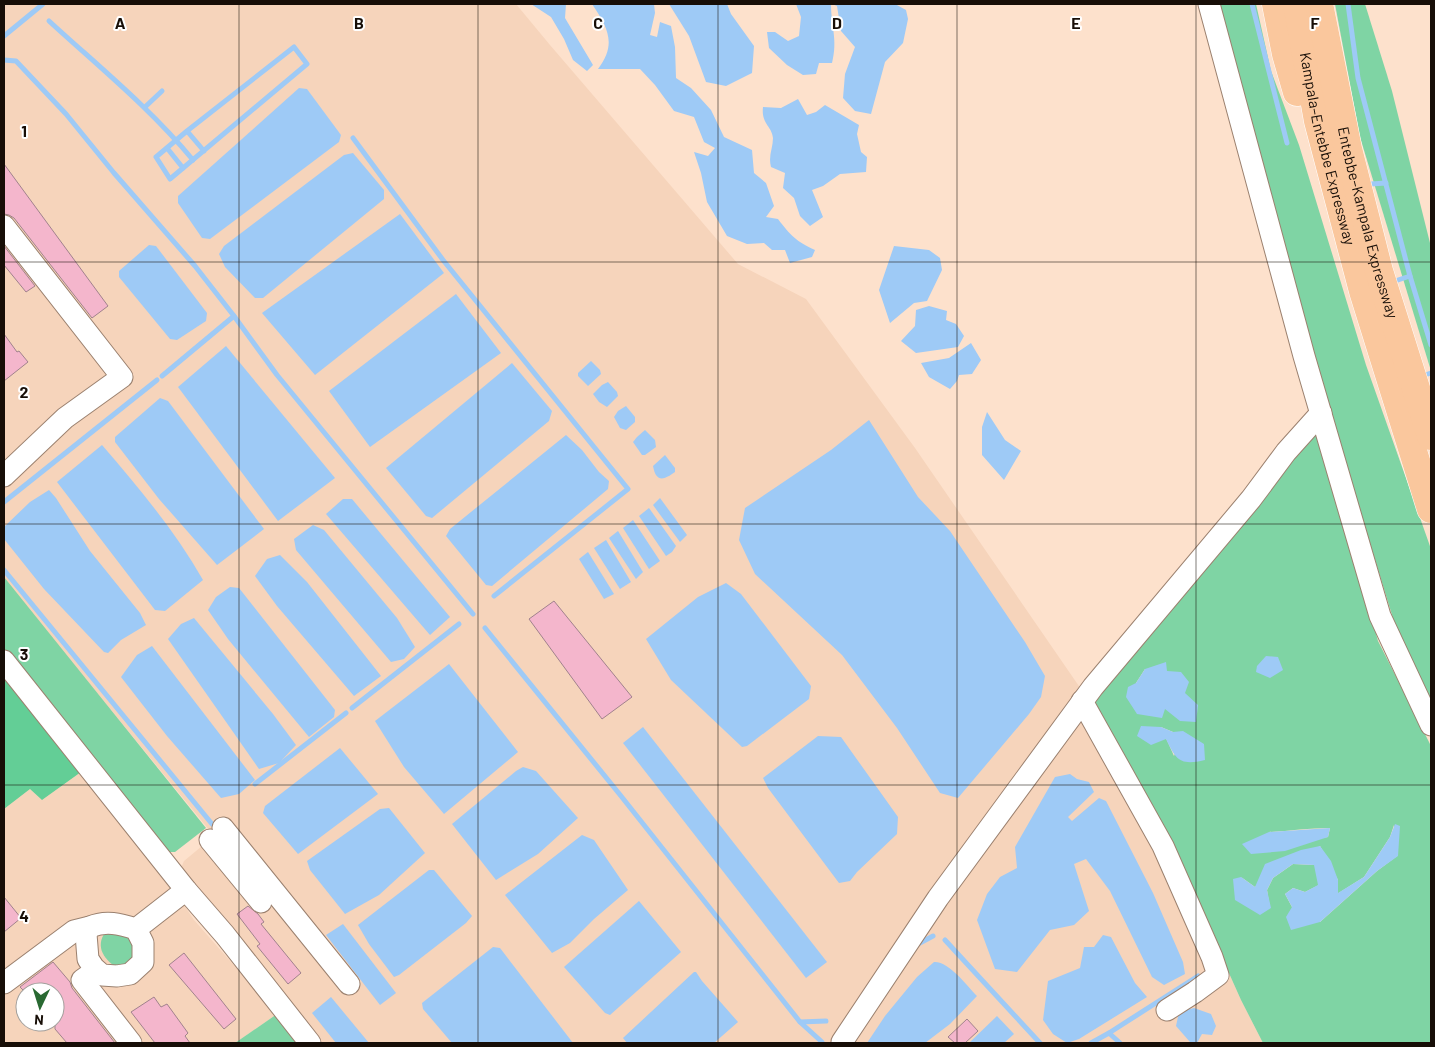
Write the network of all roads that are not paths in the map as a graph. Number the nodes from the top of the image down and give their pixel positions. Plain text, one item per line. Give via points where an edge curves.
1 (1209, 4) edge
2 (1276, 4) edge
3 (1297, 4) edge
4 (1319, 4) edge
5 (4, 226) edge
6 (1363, 291) junction
7 (1321, 413) junction
8 (1431, 436) edge
9 (4, 476) edge
10 (1431, 509) edge
11 (4, 661) edge
12 (1082, 701) junction
13 (1431, 725) edge
14 (186, 890) junction
15 (261, 902) dead end
16 (90, 927) junction
17 (136, 929) junction
18 (96, 970) junction
19 (4, 983) edge
20 (349, 984) dead end
21 (1167, 1010) dead end
22 (131, 1043) edge
23 (310, 1043) edge
24 (842, 1043) edge

1 - 7 street
2 - 6 highway via 1286,54 1349,274
3 - 6 highway, Kampala–Entebbe Expressway via 1318,121
4 - 8 highway, Entebbe–Kampala Expressway via 1348,149 1377,262
5 - 9 street via 122,377 65,418
6 - 10 highway, Kampala–Entebbe Expressway
7 - 12 street
7 - 13 street via 1380,616
11 - 14 street
12 - 21 street via 1162,846 1218,975
12 - 24 street via 938,898
14 - 17 street
14 - 23 street
15 - 20 street via 216,834
16 - 17 street via 107,923
16 - 18 street via 86,945 88,959
16 - 19 street via 74,930
17 - 18 street via 143,943 143,962 130,974 102,975
18 - 22 street via 82,980

